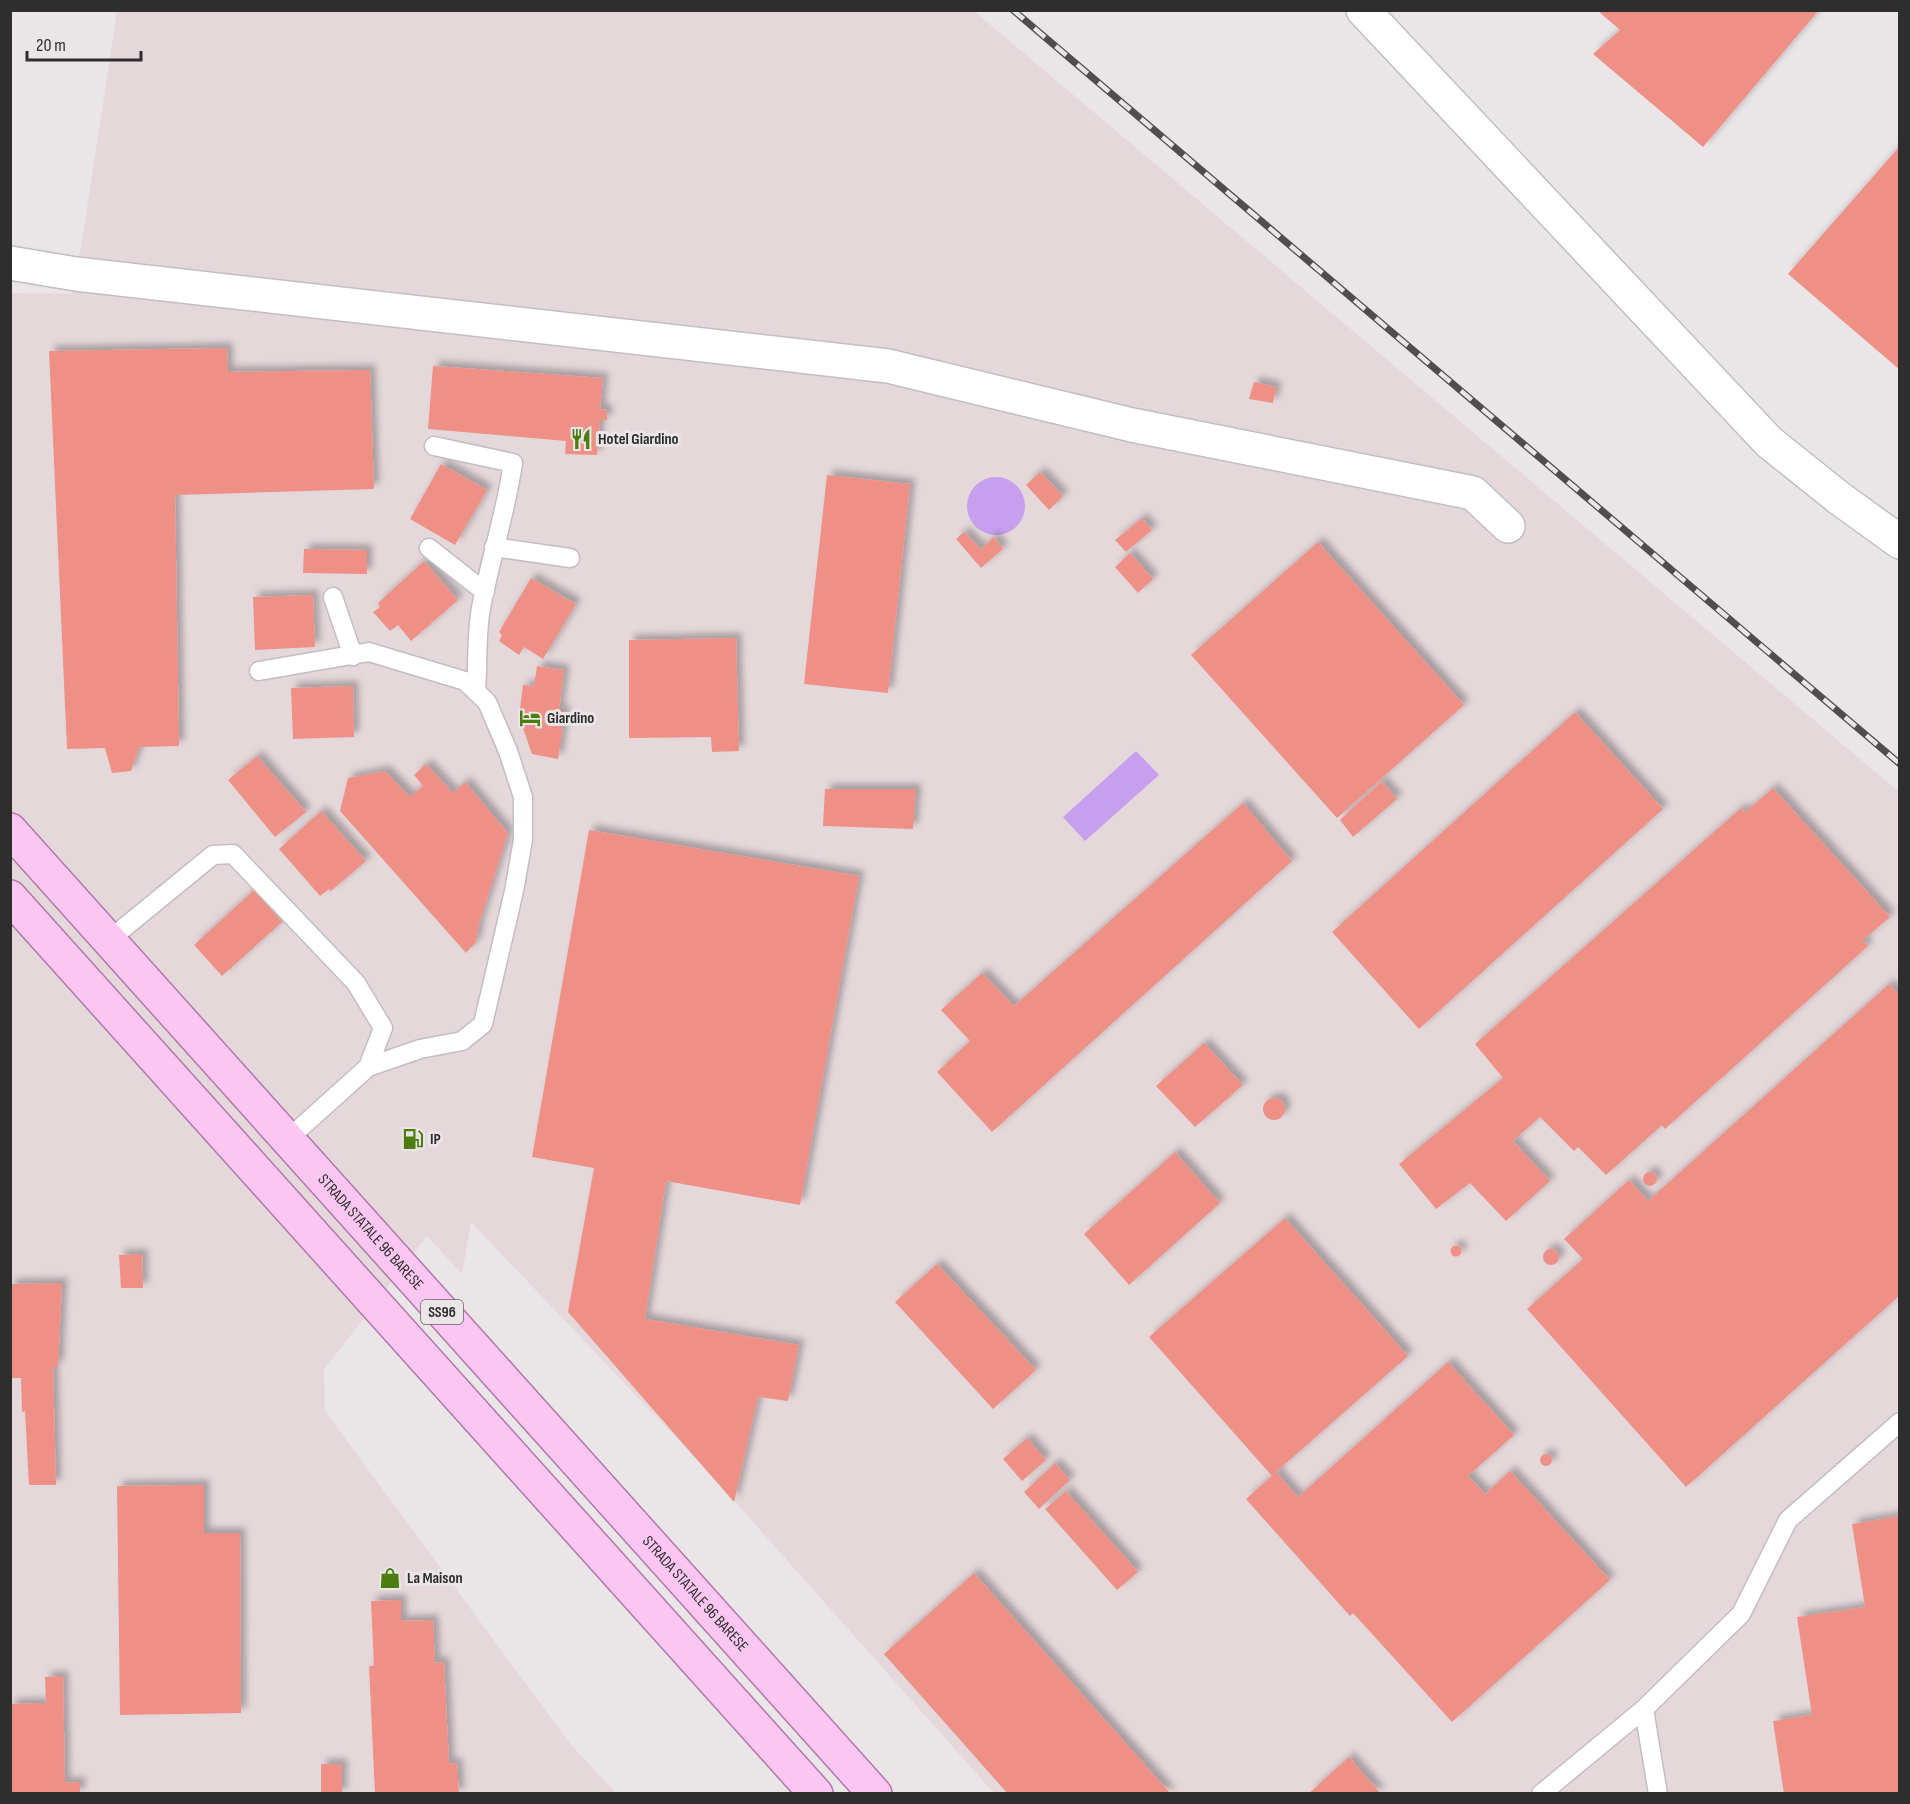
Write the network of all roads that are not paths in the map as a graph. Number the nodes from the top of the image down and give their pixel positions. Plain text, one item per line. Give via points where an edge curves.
1 (1363, 10) edge
2 (10, 263) edge
3 (434, 446) dead end
4 (1508, 526) dead end
5 (1899, 542) edge
6 (494, 547) junction
7 (429, 549) dead end
8 (570, 558) dead end
9 (484, 592) junction
10 (333, 597) dead end
11 (353, 656) junction
12 (259, 671) dead end
13 (476, 692) junction
14 (10, 830) edge
15 (10, 897) edge
16 (109, 940) junction
17 (368, 1067) junction
18 (288, 1139) junction
19 (1899, 1422) edge
20 (1644, 1709) junction
21 (816, 1794) edge
22 (875, 1794) edge
23 (1541, 1794) edge
24 (1658, 1794) edge

1 - 5 street via 1769,442
2 - 4 street via 76,274 888,366 1132,425 1473,493
3 - 6 lane via 513,463
6 - 8 lane
6 - 9 lane
7 - 9 lane
9 - 13 lane
10 - 11 lane
11 - 12 lane
11 - 13 lane via 369,652 420,666 465,681
13 - 17 lane via 487,702 523,797 523,840 483,1024 462,1041 420,1049
14 - 16 main road, STRADA STATALE 96 BARESE / SS96
15 - 21 main road, SS96
16 - 17 lane via 213,855 233,854 356,983 383,1028
16 - 18 main road, STRADA STATALE 96 BARESE / SS96
17 - 18 lane
18 - 22 main road, STRADA STATALE 96 BARESE / SS96
19 - 20 lane via 1788,1520 1742,1614
20 - 23 lane
20 - 24 lane

